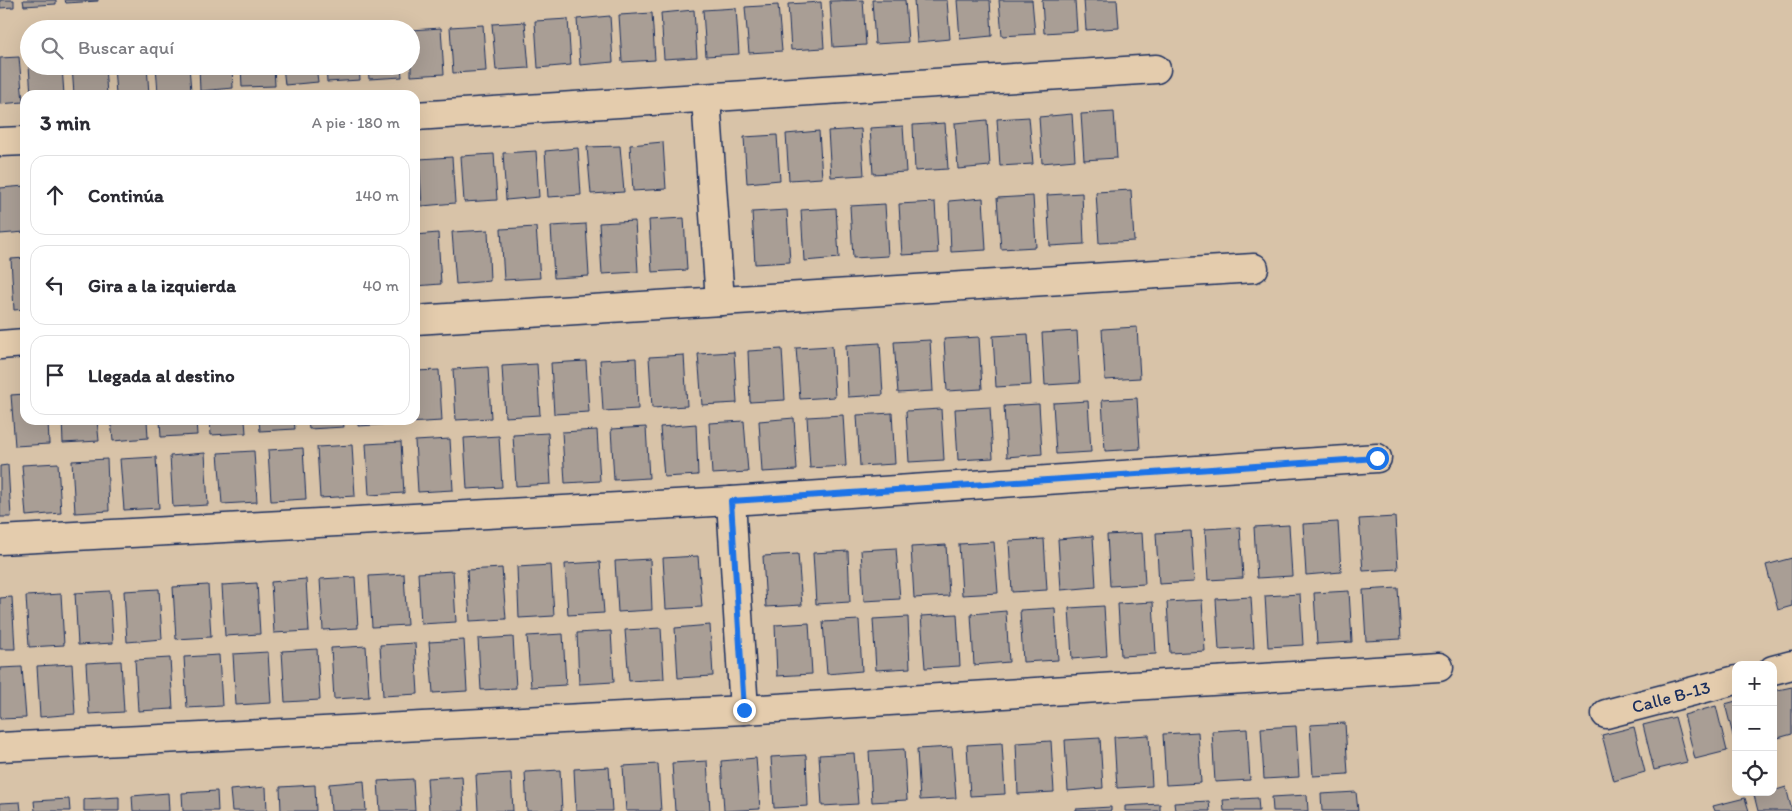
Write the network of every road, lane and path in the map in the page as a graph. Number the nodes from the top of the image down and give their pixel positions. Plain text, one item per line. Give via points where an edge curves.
1 (1156, 69) dead end
2 (706, 98) junction
3 (420, 116) edge
4 (20, 141) edge
5 (0, 142) edge
6 (1254, 268) dead end
7 (720, 301) junction
8 (420, 320) edge
9 (20, 343) edge
10 (0, 345) edge
11 (1377, 458) dead end
12 (731, 501) junction
13 (0, 540) edge
14 (1792, 664) edge
15 (1439, 667) dead end
16 (1777, 669) edge
17 (1732, 681) edge
18 (744, 710) junction
19 (1606, 714) dead end
20 (0, 747) edge

1 - 2 street
2 - 3 street
2 - 7 street
4 - 5 street
6 - 7 street
7 - 8 street
9 - 10 street
11 - 12 street
12 - 13 street
12 - 18 street
14 - 16 street
15 - 18 street
17 - 19 street, Calle B-13
18 - 20 street

